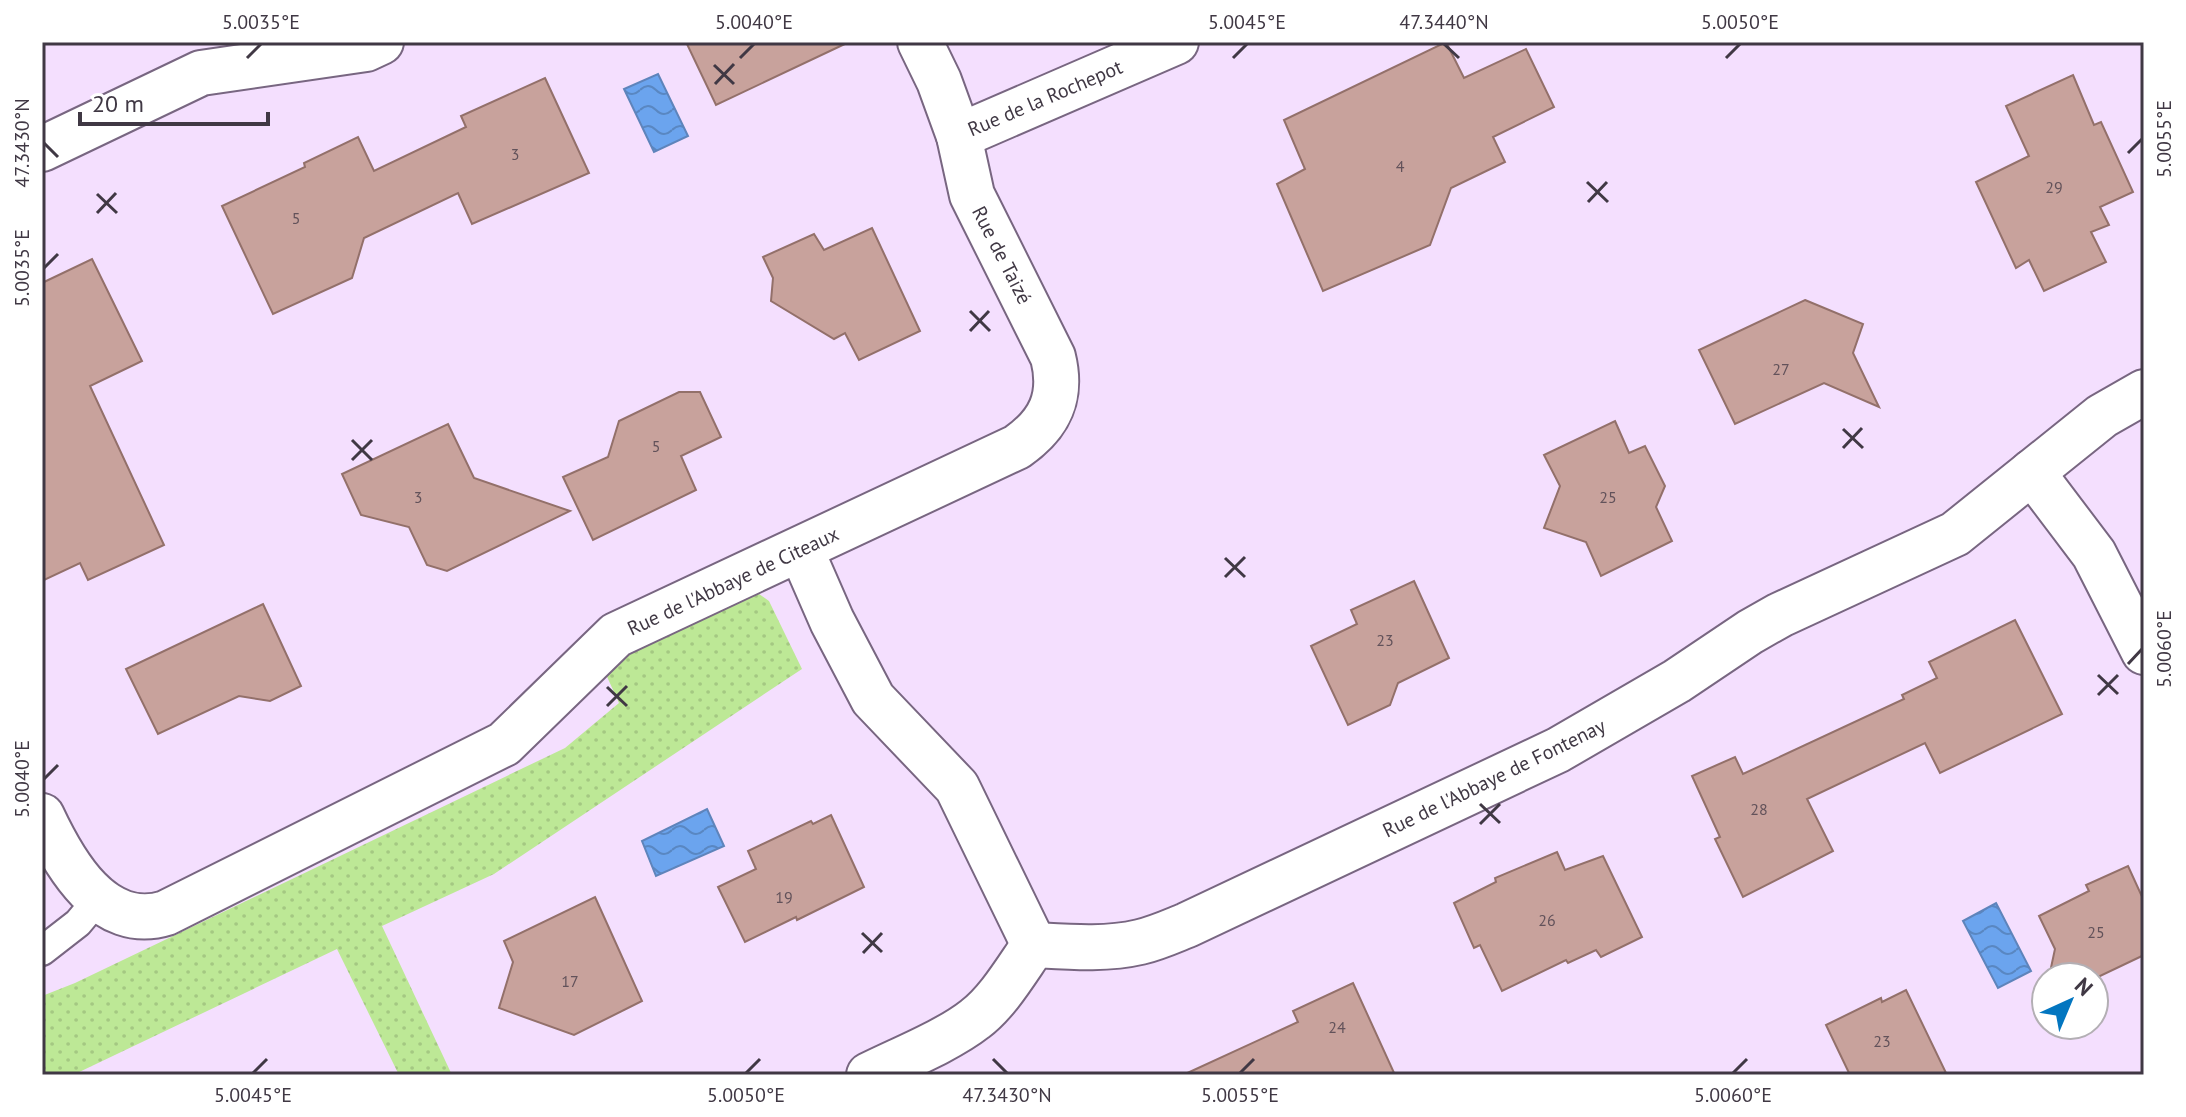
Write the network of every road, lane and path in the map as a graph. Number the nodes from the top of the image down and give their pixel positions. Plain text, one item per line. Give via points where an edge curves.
1 (381, 42) edge
2 (920, 42) edge
3 (1176, 42) edge
4 (959, 136) junction
5 (42, 149) edge
6 (2144, 392) edge
7 (1045, 422) joint
8 (2032, 472) junction
9 (801, 550) junction
10 (2144, 652) edge
11 (42, 816) edge
12 (98, 899) junction
13 (1034, 945) junction
14 (42, 951) edge
15 (869, 1075) edge

1 - 5 street via 366,49 201,73
2 - 4 street, Rue de Taizé
3 - 4 street, Rue de la Rochepot
4 - 7 street, Rue de Taizé via 972,195 1053,357 1056,391
6 - 8 street, Rue de l'Abbaye de Fontenay via 2102,416
7 - 9 street, Rue de l'Abbaye de Citeaux via 1017,447
8 - 10 street via 2094,554
8 - 13 street, Rue de l'Abbaye de Fontenay via 1955,534 1780,615 1558,750 1159,936 1100,947
9 - 12 street, Rue de l'Abbaye de Citeaux via 616,635 504,744 180,907 153,917 118,911
9 - 13 street via 873,699 957,787
11 - 12 street via 74,874
12 - 14 lane
13 - 15 street via 976,1019

